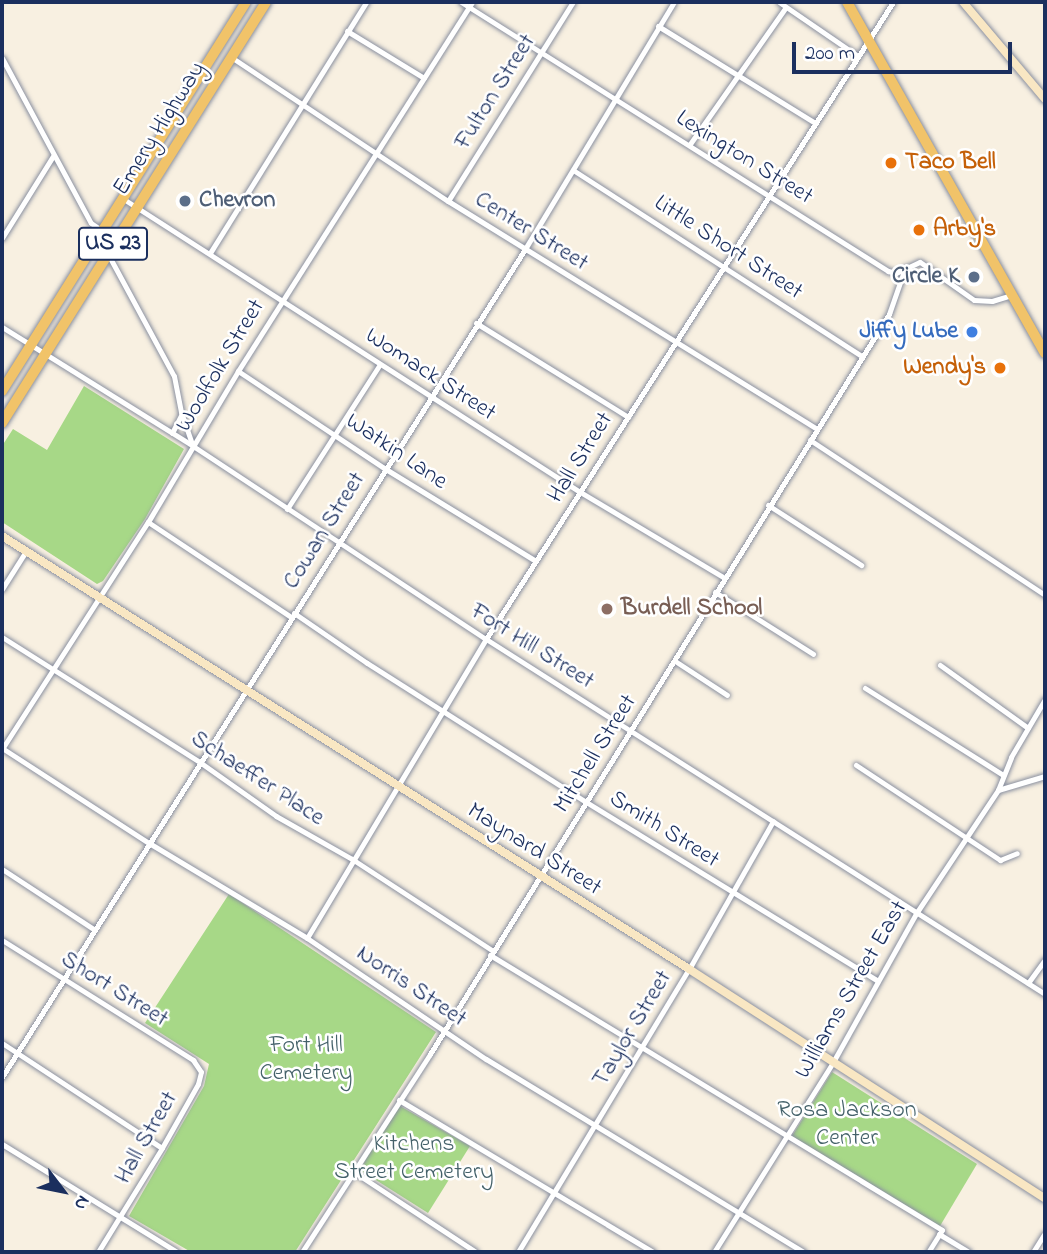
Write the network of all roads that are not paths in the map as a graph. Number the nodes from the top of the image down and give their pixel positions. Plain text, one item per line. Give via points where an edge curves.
1 (246, 2) edge
2 (266, 2) edge
3 (366, 2) edge
4 (461, 2) edge
5 (573, 2) edge
6 (674, 2) edge
7 (779, 2) edge
8 (847, 2) edge
9 (893, 2) edge
10 (963, 2) edge
11 (470, 4) edge
12 (786, 7) junction
13 (658, 26) junction
14 (346, 32) junction
15 (868, 40) junction
16 (541, 52) junction
17 (858, 55) junction
18 (231, 57) junction
19 (2, 58) edge
20 (736, 75) junction
21 (424, 78) junction
22 (615, 98) junction
23 (1045, 99) edge
24 (300, 104) junction
25 (815, 122) junction
26 (690, 144) junction
27 (375, 155) junction
28 (53, 156) junction
29 (573, 170) junction
30 (770, 194) junction
31 (122, 198) junction
32 (448, 201) junction
33 (136, 206) junction
34 (102, 231) junction
35 (2, 238) edge
36 (525, 249) junction
37 (107, 253) junction
38 (209, 253) junction
39 (724, 265) junction
40 (905, 268) junction
41 (1013, 294) junction
42 (282, 300) junction
43 (477, 323) junction
44 (2, 327) edge
45 (675, 342) junction
46 (31, 344) junction
47 (44, 353) junction
48 (1045, 353) edge
49 (862, 356) junction
50 (380, 364) junction
51 (238, 371) junction
52 (2, 391) edge
53 (430, 396) junction
54 (181, 412) junction
55 (628, 416) junction
56 (2, 423) edge
57 (817, 429) junction
58 (172, 433) junction
59 (335, 433) junction
60 (810, 440) junction
61 (193, 446) junction
62 (384, 468) junction
63 (580, 492) junction
64 (768, 505) junction
65 (287, 509) junction
66 (148, 522) junction
67 (2, 536) edge
68 (338, 542) junction
69 (26, 551) junction
70 (536, 561) junction
71 (861, 565) dead end
72 (723, 577) junction
73 (2, 589) edge
74 (715, 592) junction
75 (1045, 595) edge
76 (99, 598) junction
77 (293, 615) junction
78 (2, 637) edge
79 (486, 639) junction
80 (813, 654) dead end
81 (675, 661) junction
82 (940, 665) dead end
83 (53, 669) junction
84 (865, 688) dead end
85 (246, 691) junction
86 (727, 695) dead end
87 (1045, 699) edge
88 (442, 711) junction
89 (1028, 728) junction
90 (632, 731) junction
91 (2, 748) edge
92 (201, 763) junction
93 (856, 765) dead end
94 (1003, 775) junction
95 (1045, 776) edge
96 (396, 786) junction
97 (998, 790) junction
98 (586, 802) junction
99 (773, 821) junction
100 (966, 837) junction
101 (149, 843) junction
102 (1017, 853) dead end
103 (352, 859) junction
104 (2, 869) edge
105 (539, 876) junction
106 (732, 894) junction
107 (916, 912) junction
108 (95, 930) junction
109 (307, 938) junction
110 (2, 940) edge
111 (491, 953) junction
112 (1045, 960) edge
113 (689, 969) junction
114 (65, 980) junction
115 (878, 981) junction
116 (1028, 983) junction
117 (1045, 994) edge
118 (443, 1029) junction
119 (2, 1043) edge
120 (643, 1046) junction
121 (17, 1053) junction
122 (833, 1062) junction
123 (201, 1075) joint
124 (2, 1077) edge
125 (399, 1100) junction
126 (596, 1123) junction
127 (786, 1135) junction
128 (2, 1144) edge
129 (162, 1148) junction
130 (354, 1172) junction
131 (553, 1195) junction
132 (1045, 1198) edge
133 (740, 1212) junction
134 (120, 1219) junction
135 (941, 1232) junction
136 (1045, 1233) edge
137 (98, 1252) edge
138 (177, 1252) edge
139 (302, 1252) edge
140 (476, 1252) edge
141 (517, 1252) edge
142 (653, 1252) edge
143 (714, 1252) edge
144 (804, 1252) edge
145 (928, 1252) edge
146 (969, 1252) edge
147 (1033, 1252) edge

1 - 31 highway, Emery Highway / US 23
2 - 18 highway, Emery Highway / US 23
3 - 14 street
4 - 11 street, Lexington Street
5 - 16 street, Fulton Street
6 - 13 street, Cowan Street
7 - 12 street
8 - 15 highway
9 - 15 street, Hall Street
10 - 23 street
11 - 16 street, Lexington Street
11 - 21 street, Woolfolk Street
12 - 17 street
12 - 20 street
13 - 20 street
13 - 22 street, Cowan Street
14 - 21 street
14 - 24 street
15 - 17 street, Hall Street
15 - 41 highway
16 - 22 street, Lexington Street
16 - 32 street, Fulton Street
17 - 25 street, Hall Street
18 - 24 street, Center Street
18 - 33 highway, Emery Highway / US 23
19 - 28 street
20 - 25 street
20 - 26 street
21 - 27 street, Woolfolk Street
22 - 26 street, Lexington Street
22 - 29 street, Cowan Street
24 - 27 street, Center Street
24 - 38 street
25 - 30 street, Hall Street
26 - 30 street, Lexington Street
27 - 32 street, Center Street
27 - 42 street, Woolfolk Street
28 - 34 street via 91,222
28 - 35 street
29 - 36 street, Cowan Street
29 - 39 street, Little Short Street
30 - 39 street, Hall Street
30 - 40 street, Lexington Street via 888,271
31 - 33 street, Womack Street
31 - 34 highway, Emery Highway / US 23
32 - 36 street, Center Street
33 - 37 highway, Emery Highway / US 23
33 - 38 street, Womack Street
34 - 46 highway, Emery Highway / US 23
36 - 43 street, Cowan Street
36 - 45 street, Center Street
37 - 47 highway, Emery Highway / US 23
37 - 54 street via 170,367
38 - 42 street, Womack Street
39 - 45 street, Hall Street
39 - 49 street, Little Short Street
40 - 41 street, Lexington Street via 920,262 981,302
40 - 49 street, Mitchell Street via 889,314
41 - 48 highway
42 - 50 street, Womack Street
42 - 51 street, Woolfolk Street
43 - 53 street, Cowan Street
43 - 55 street
44 - 46 street, Fort Hill Street
45 - 55 street, Hall Street
45 - 57 street, Center Street
46 - 47 street, Fort Hill Street
46 - 52 highway, Emery Highway / US 23
47 - 56 highway, Emery Highway / US 23
47 - 58 street, Fort Hill Street
49 - 57 street, Mitchell Street
50 - 53 street, Womack Street
50 - 59 street
51 - 59 street, Watkin Lane
51 - 61 street, Woolfolk Street
53 - 62 street, Cowan Street
53 - 63 street, Womack Street
54 - 58 street
54 - 61 street
55 - 63 street, Hall Street
57 - 60 street, Mitchell Street
58 - 61 street, Fort Hill Street
59 - 62 street, Watkin Lane
59 - 65 street
60 - 64 street, Mitchell Street
60 - 75 street
61 - 65 street, Fort Hill Street
61 - 66 street, Woolfolk Street
62 - 68 street, Cowan Street
62 - 70 street, Watkin Lane
63 - 70 street, Hall Street
63 - 72 street, Womack Street
64 - 71 street
64 - 72 street, Mitchell Street
65 - 68 street, Fort Hill Street
66 - 76 street, Woolfolk Street
66 - 77 street, Smith Street
67 - 69 street, Maynard Street
68 - 77 street, Cowan Street
68 - 79 street, Fort Hill Street
69 - 73 street
69 - 76 street, Maynard Street
70 - 79 street, Hall Street
72 - 74 street, Mitchell Street
74 - 80 street
74 - 81 street, Mitchell Street
76 - 83 street, Woolfolk Street
76 - 85 street, Maynard Street
77 - 85 street, Cowan Street
77 - 88 street, Smith Street
78 - 83 street, Schaeffer Place
79 - 88 street, Hall Street
79 - 90 street, Fort Hill Street
81 - 86 street
81 - 90 street, Mitchell Street
82 - 89 street
83 - 91 street, Woolfolk Street
83 - 92 street, Schaeffer Place
84 - 94 street
85 - 92 street, Cowan Street
85 - 96 street, Maynard Street
87 - 89 street, Williams Street East
88 - 96 street, Hall Street
88 - 98 street, Smith Street
89 - 94 street, Williams Street East
90 - 98 street, Mitchell Street
90 - 99 street, Fort Hill Street
91 - 101 street, Norris Street
92 - 101 street, Cowan Street
92 - 103 street, Schaeffer Place via 276,816
93 - 100 street
94 - 97 street, Williams Street East
95 - 97 street
96 - 103 street, Hall Street
96 - 105 street, Maynard Street
97 - 100 street, Williams Street East
98 - 105 street, Mitchell Street
98 - 106 street, Smith Street
99 - 106 street, Taylor Street
99 - 107 street, Fort Hill Street
100 - 102 street via 1000,860
100 - 107 street, Williams Street East
101 - 108 street, Cowan Street
101 - 109 street, Norris Street
103 - 109 street, Hall Street
103 - 111 street, Schaeffer Place
104 - 108 street
105 - 111 street, Mitchell Street
105 - 113 street, Maynard Street
106 - 113 street, Taylor Street
106 - 115 street, Smith Street
107 - 115 street, Williams Street East
107 - 116 street, Fort Hill Street
108 - 114 street, Cowan Street
109 - 118 street, Norris Street
110 - 114 street, Short Street
111 - 118 street, Mitchell Street
111 - 120 street, Schaeffer Place
112 - 116 street
113 - 120 street, Taylor Street
113 - 122 street, Maynard Street
114 - 121 street, Cowan Street
114 - 123 street, Short Street via 193,1060
115 - 122 street, Williams Street East
116 - 117 street, Fort Hill Street
118 - 125 street, Mitchell Street
118 - 126 street, Norris Street
119 - 121 street
120 - 126 street, Taylor Street
120 - 127 street, Schaeffer Place
121 - 124 street, Cowan Street
121 - 129 street
122 - 127 street, Williams Street East
122 - 132 street, Maynard Street
123 - 129 street, Hall Street
125 - 130 street, Mitchell Street
125 - 131 street
126 - 131 street, Taylor Street
126 - 133 street, Norris Street
127 - 133 street, Williams Street East
127 - 135 street, Schaeffer Place
128 - 134 street
129 - 134 street, Hall Street
130 - 139 street, Mitchell Street
130 - 140 street
131 - 141 street, Taylor Street
131 - 142 street
133 - 143 street, Williams Street East
133 - 144 street, Norris Street
134 - 137 street, Hall Street
134 - 138 street
135 - 145 street
135 - 146 street, Schaeffer Place
136 - 147 street

